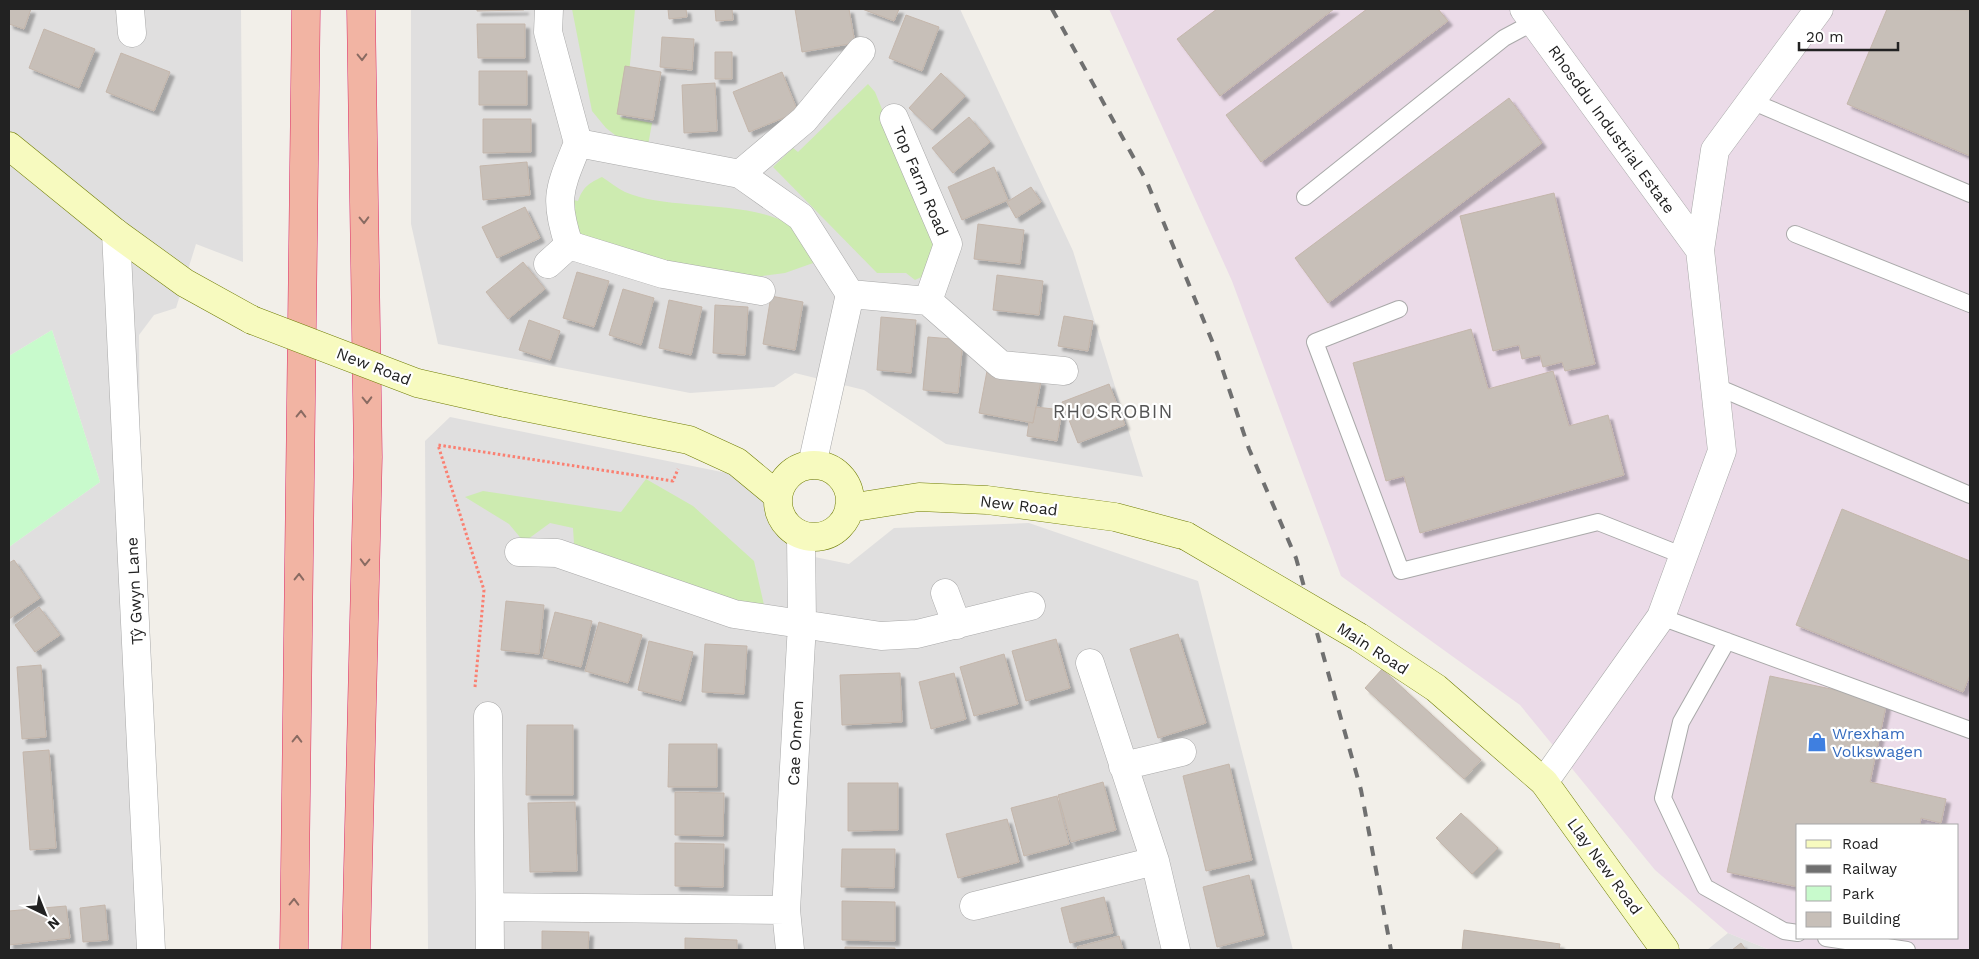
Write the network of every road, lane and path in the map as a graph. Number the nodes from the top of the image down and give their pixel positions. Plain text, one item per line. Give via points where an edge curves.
1 (306, 9) edge
2 (361, 9) edge
3 (549, 9) edge
4 (1819, 9) edge
5 (1529, 15) edge
6 (862, 51) dead end
7 (1751, 101) junction
8 (894, 118) dead end
9 (578, 143) junction
10 (9, 146) edge
11 (740, 174) junction
12 (1970, 194) edge
13 (1305, 197) dead end
14 (116, 233) junction
15 (1795, 234) dead end
16 (570, 245) junction
17 (1700, 250) junction
18 (548, 264) dead end
19 (761, 291) dead end
20 (850, 294) junction
21 (928, 301) junction
22 (1970, 304) edge
23 (1399, 309) dead end
24 (1064, 371) dead end
25 (1715, 386) junction
26 (690, 440) junction
27 (812, 465) junction
28 (1970, 495) edge
29 (778, 496) junction
30 (849, 508) junction
31 (802, 535) junction
32 (1186, 536) joint
33 (520, 552) dead end
34 (1684, 556) junction
35 (945, 593) dead end
36 (1031, 606) dead end
37 (1661, 617) junction
38 (802, 624) junction
39 (957, 625) junction
40 (1727, 641) junction
41 (1090, 663) dead end
42 (475, 691) dead end
43 (488, 716) dead end
44 (1970, 730) edge
45 (1182, 752) dead end
46 (1124, 766) junction
47 (1544, 782) junction
48 (1155, 861) junction
49 (974, 906) dead end
50 (490, 907) junction
51 (786, 910) junction
52 (1796, 933) edge
53 (1833, 939) edge
54 (151, 950) edge
55 (294, 950) edge
56 (356, 950) edge
57 (490, 950) edge
58 (790, 950) edge
59 (1176, 950) edge
60 (1665, 950) edge
61 (1908, 950) edge

55 -> 1 highway
2 -> 56 highway via 368,457
3 - 9 street via 548,32
4 - 7 street, Rhosddu Industrial Estate
5 - 13 lane
5 - 17 street, Rhosddu Industrial Estate
6 - 11 street via 804,120
7 - 12 lane
7 - 17 street, Rhosddu Industrial Estate via 1715,150
8 - 21 street, Top Farm Road via 948,244
9 - 11 street
9 - 16 street via 560,190 560,218
10 - 14 main road, New Road
11 - 20 street via 802,217
14 - 26 main road, New Road, bridge via 185,283 252,320 416,383
14 - 54 street, Tŷ Gwyn Lane
15 - 22 lane
16 - 18 street
16 - 19 street via 663,274
17 - 25 street, Rhosddu Industrial Estate
20 - 21 street
20 - 27 street
21 - 24 street via 1001,365
23 - 34 lane via 1315,342 1401,571 1598,522
25 - 28 lane
25 - 34 street, Rhosddu Industrial Estate via 1722,451
26 - 29 main road, New Road via 737,462
26 - 42 path via 673,481 438,445 484,590
27 - 29 main road via 790,475
27 - 30 main road via 823,466 841,478 850,498
29 - 31 main road via 778,509 783,520
30 - 31 main road via 845,520 826,535 814,538
30 - 32 main road, New Road via 919,497 987,500 1116,517
31 - 38 street, Cae Onnen
32 - 47 main road, Main Road, bridge via 1359,637 1436,688
33 - 38 street via 559,544 734,614
34 - 37 street, Rhosddu Industrial Estate
35 - 39 street
36 - 39 street
37 - 40 lane
37 - 47 street, Rhosddu Industrial Estate
38 - 39 street via 881,636 918,634
38 - 51 street, Cae Onnen
40 - 44 lane
40 - 52 lane via 1681,722 1663,798 1705,887 1784,931
41 - 46 street
43 - 50 street
45 - 46 street
46 - 48 street
47 - 60 main road, Llay New Road
48 - 49 street
48 - 59 street
50 - 51 street
50 - 57 street
51 - 58 street, Cae Onnen
53 - 61 lane

